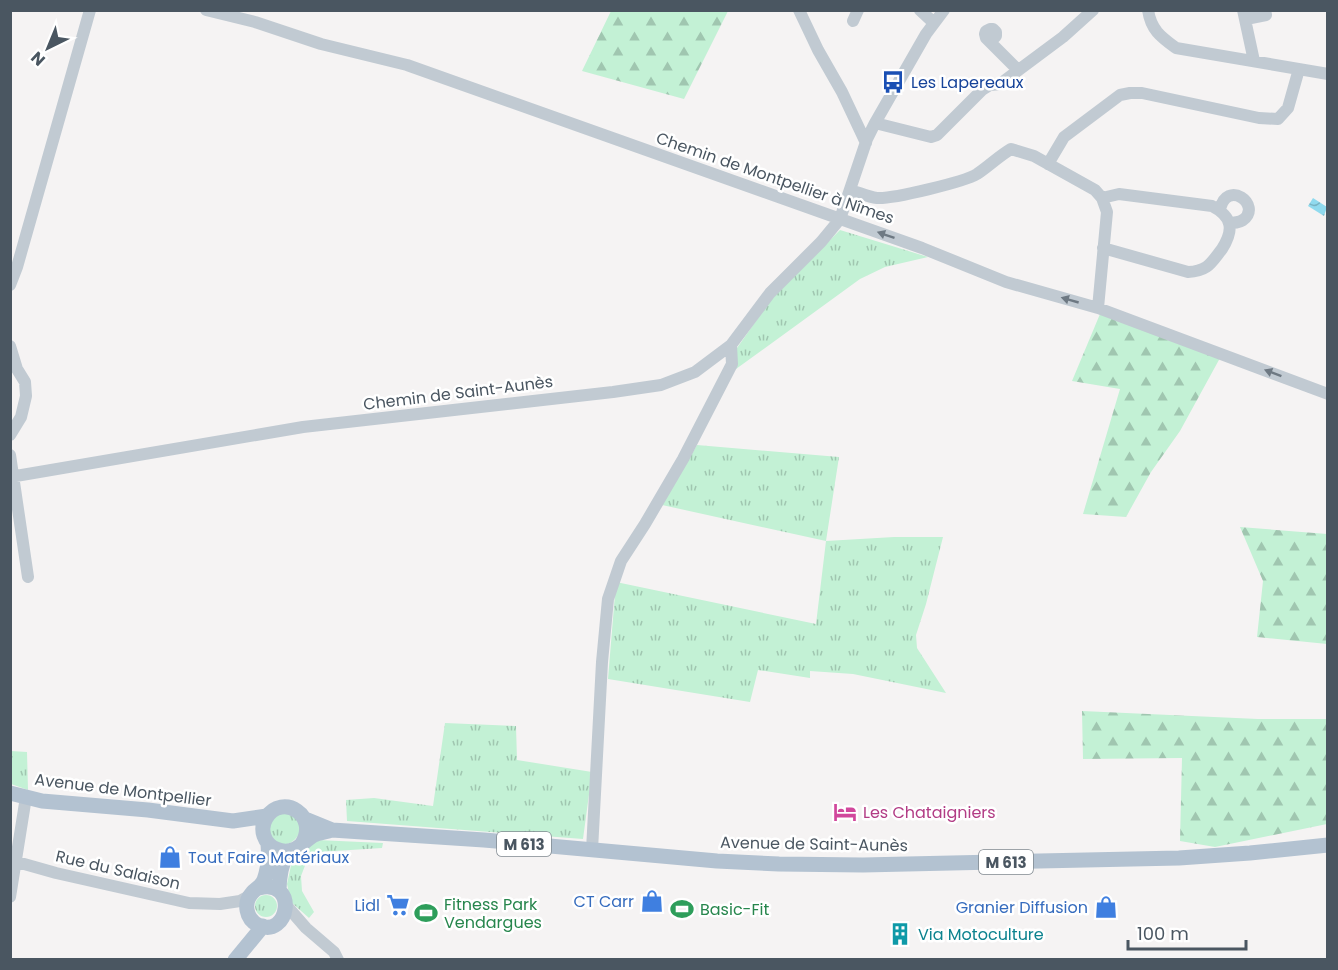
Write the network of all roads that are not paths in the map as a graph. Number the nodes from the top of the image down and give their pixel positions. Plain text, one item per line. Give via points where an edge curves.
1 (90, 10) edge
2 (206, 10) edge
3 (799, 10) edge
4 (920, 10) edge
5 (944, 10) edge
6 (1148, 10) edge
7 (1264, 10) edge
8 (1088, 12) edge
9 (1244, 15) edge
10 (934, 23) junction
11 (990, 40) dead end
12 (1254, 62) junction
13 (1299, 69) junction
14 (1018, 70) junction
15 (1328, 74) edge
16 (875, 123) junction
17 (866, 143) junction
18 (1048, 164) junction
19 (850, 190) junction
20 (1102, 198) junction
21 (1220, 210) junction
22 (840, 219) junction
23 (1229, 223) junction
24 (1103, 248) junction
25 (10, 285) edge
26 (1098, 308) junction
27 (731, 345) junction
28 (10, 346) edge
29 (1328, 394) edge
30 (10, 435) edge
31 (10, 455) edge
32 (12, 477) edge
33 (28, 577) dead end
34 (10, 793) edge
35 (26, 797) junction
36 (267, 816) junction
37 (304, 819) junction
38 (233, 821) junction
39 (332, 830) junction
40 (1328, 839) edge
41 (266, 841) junction
42 (1328, 845) edge
43 (1296, 847) junction
44 (295, 848) junction
45 (592, 850) junction
46 (14, 861) edge
47 (279, 891) junction
48 (254, 892) junction
49 (10, 897) edge
50 (220, 904) junction
51 (286, 905) junction
52 (254, 921) junction
53 (280, 921) junction
54 (306, 928) junction
55 (235, 960) edge
56 (338, 960) edge

1 - 25 street
2 - 22 street, Chemin de Montpellier à Nîmes via 407,65
3 - 17 street
4 - 10 street
5 - 10 street
6 - 12 street via 1160,36 1176,48
7 - 9 street via 1266,15
8 - 14 street via 1063,37
9 - 12 street
10 - 16 street
11 - 14 street
12 - 13 street
13 - 15 street
13 - 18 street via 1288,108 1278,119 1130,93 1120,95 1064,137
14 - 16 street via 1001,84 982,90 931,137
16 - 17 street
17 - 19 street
18 - 19 street via 1011,149 975,175 948,184 877,198
18 - 20 street via 1095,190
19 - 22 street
20 - 21 street via 1119,194
20 - 24 street via 1107,212
21 - 23 street
21 - 23 street via 1222,202 1232,195 1246,201 1246,217
26 -> 22 street, Chemin de Montpellier à Nîmes via 1006,282
22 - 27 street, Chemin de Saint-Aunès via 770,293
23 - 24 street via 1228,240 1210,265 1197,272
24 - 26 street
29 -> 26 street, Chemin de Montpellier à Nîmes
27 - 32 street, Chemin de Saint-Aunès via 695,372 661,385 303,427
27 - 45 street via 732,364 683,459 621,561 608,599
28 - 30 street via 25,382 26,396 21,417
31 - 32 street
32 - 33 street
34 - 35 main road, Avenue de Montpellier
35 - 38 main road, Avenue de Montpellier
35 - 46 street
36 - 37 main road via 285,807 293,808
36 - 38 main road, Avenue de Montpellier
36 - 41 main road via 263,830
37 - 39 main road, Avenue de Saint-Aunès / M 613
37 - 44 main road via 305,838
38 - 41 main road, Avenue de Montpellier via 255,830
39 - 44 main road, Avenue de Saint-Aunès / M 613 via 314,835
39 - 45 main road, Avenue de Saint-Aunès / M 613
40 - 43 main road, Avenue de Saint-Aunès / M 613
41 - 44 main road via 281,851
41 - 48 main road via 269,855 263,880
42 - 43 main road, Avenue de Saint-Aunès / M 613
43 - 45 main road, Avenue de Saint-Aunès / M 613 via 1179,858 863,865 754,863
44 - 47 main road via 284,859
46 - 49 street
46 - 50 street, Rue du Salaison via 176,901
47 - 48 main road via 270,887
47 - 51 main road
48 - 50 street, Rue du Salaison via 240,901
48 - 52 main road via 246,909
50 - 52 street, Rue du Salaison
51 - 53 main road
51 - 54 street
52 - 53 main road via 275,925
52 - 55 main road via 249,943
53 - 54 street
54 - 56 street

